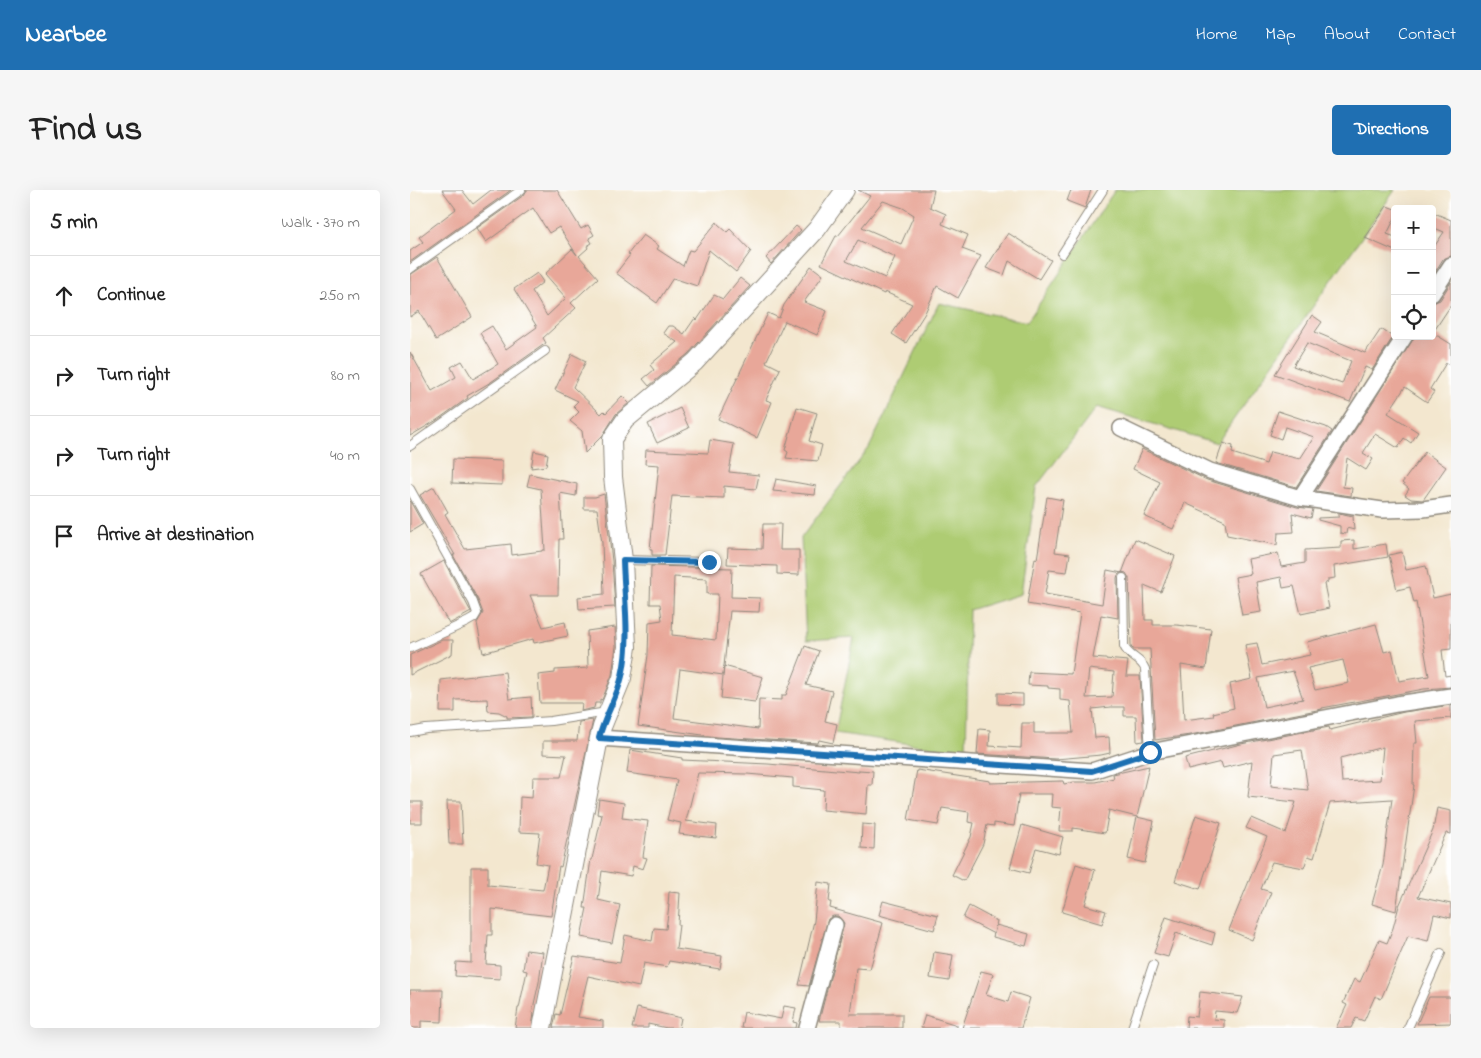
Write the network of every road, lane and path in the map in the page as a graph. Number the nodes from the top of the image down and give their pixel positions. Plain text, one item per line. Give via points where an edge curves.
1 (521, 190) edge
2 (845, 190) edge
3 (1104, 190) edge
4 (1062, 254) dead end
5 (1451, 265) edge
6 (410, 269) edge
7 (1436, 288) edge
8 (1402, 340) edge
9 (545, 351) dead end
10 (1121, 428) dead end
11 (410, 446) edge
12 (411, 493) edge
13 (1300, 498) junction
14 (1451, 505) edge
15 (623, 560) junction
16 (709, 562) dead end
17 (1123, 578) dead end
18 (410, 648) edge
19 (1451, 696) edge
20 (609, 712) junction
21 (410, 732) edge
22 (599, 738) junction
23 (1150, 752) junction
24 (835, 925) dead end
25 (1442, 953) dead end
26 (1154, 966) dead end
27 (542, 1028) edge
28 (807, 1028) edge
29 (1132, 1028) edge
30 (1408, 1028) edge

1 - 6 lane
2 - 15 street via 817,229 695,362 617,430 612,439 613,477
3 - 4 lane
5 - 7 street
8 - 13 street
9 - 11 lane
10 - 13 street via 1210,471
12 - 18 lane via 477,613 467,622
13 - 14 street via 1382,510
15 - 16 lane
15 - 20 street via 627,647 622,678
17 - 23 lane via 1124,646 1126,652 1142,662 1145,669
19 - 23 street
20 - 21 lane via 551,721 426,728
20 - 22 street
22 - 23 street via 1092,771
22 - 27 street
24 - 28 street
25 - 30 lane
26 - 29 lane

